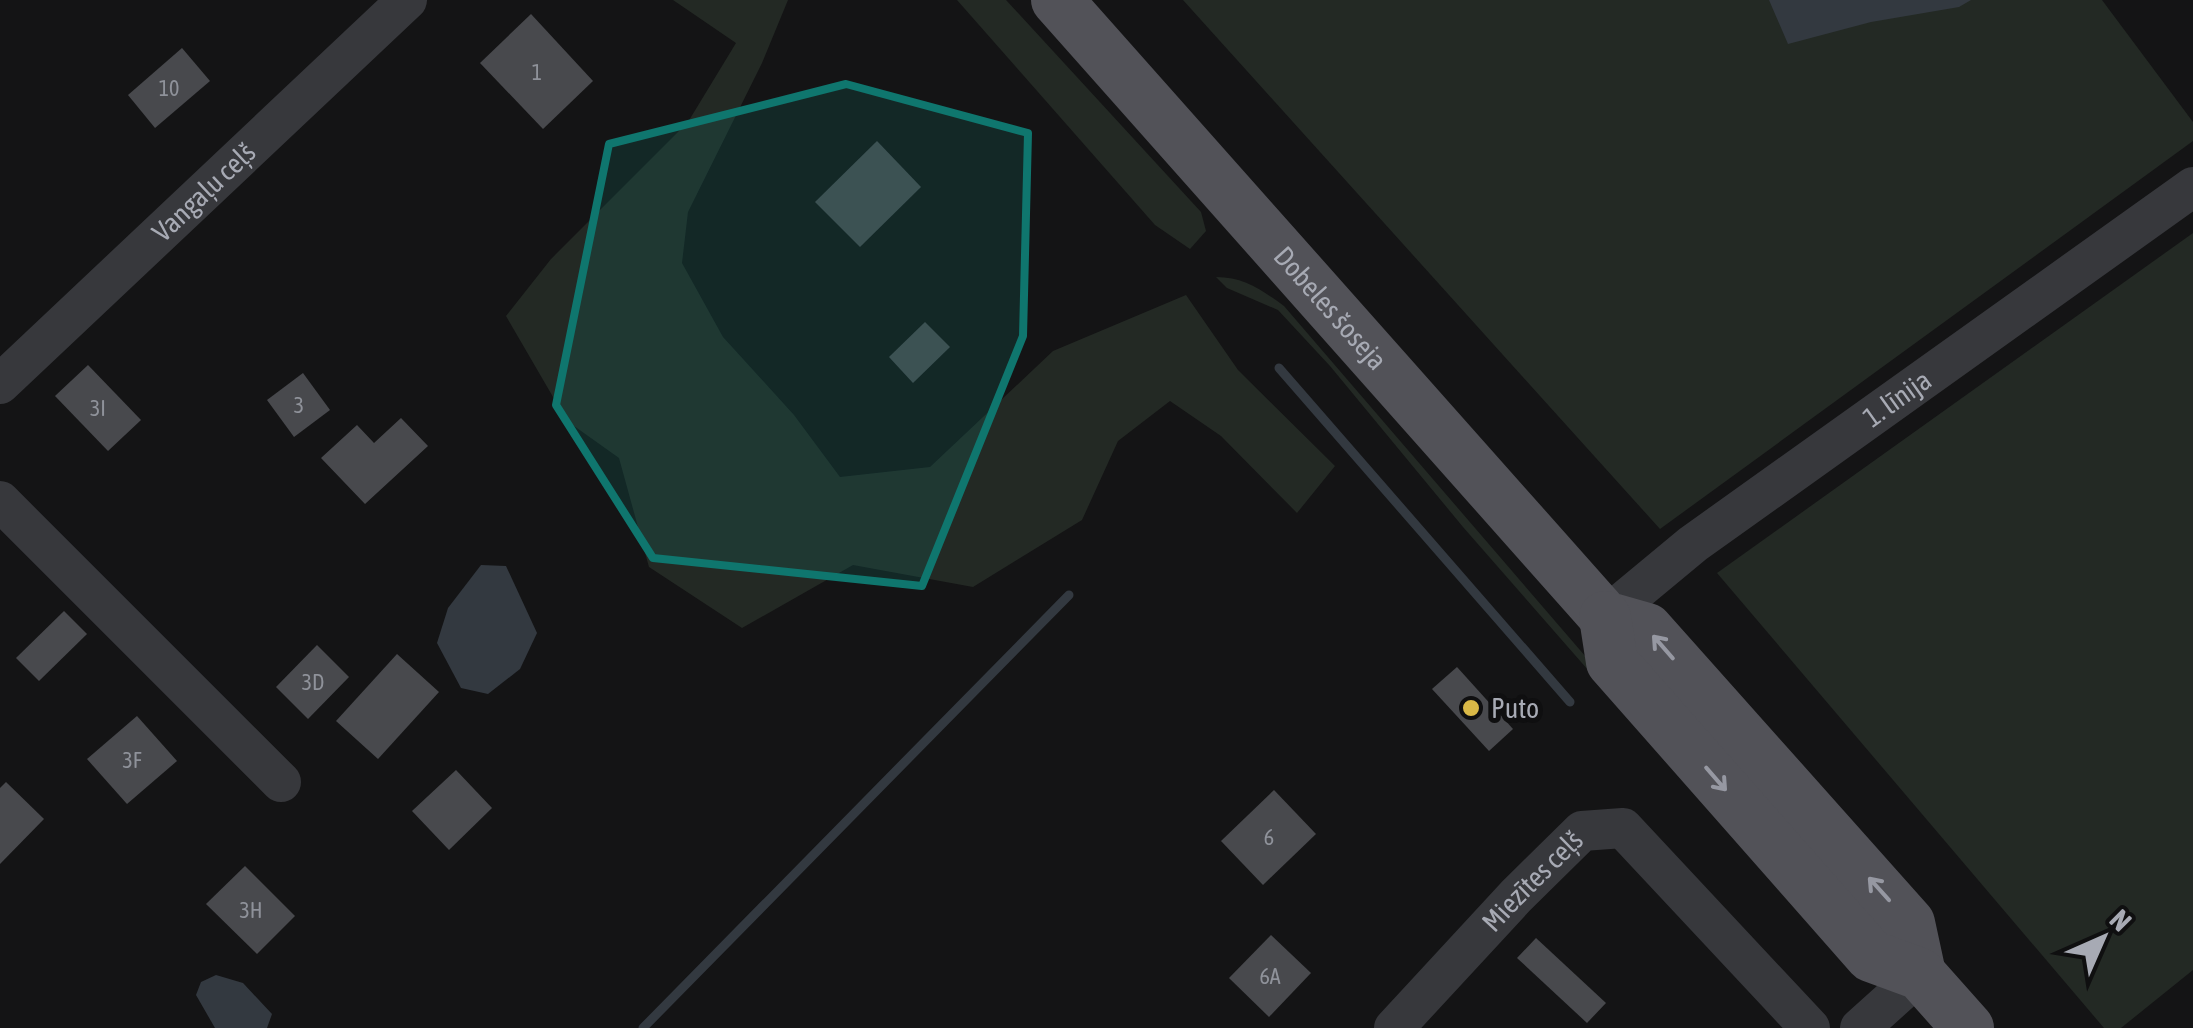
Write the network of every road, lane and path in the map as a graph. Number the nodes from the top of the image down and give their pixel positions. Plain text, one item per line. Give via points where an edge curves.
1 (407, 0) edge
2 (1056, 0) edge
3 (2193, 187) edge
4 (0, 384) edge
5 (0, 501) edge
6 (1605, 617) junction
7 (281, 782) dead end
8 (1920, 974) junction
9 (1394, 1028) edge
10 (1810, 1028) edge
11 (1860, 1028) edge
12 (1968, 1028) edge

1 - 4 street, Vangaļu ceļš
2 - 6 main road, Dobeles šoseja
3 - 6 street, 1. līnija via 1693,544
5 - 7 street
6 - 8 main road, Dobeles šoseja via 1647,629 1909,922
8 - 11 street
8 - 12 main road, Dobeles šoseja
9 - 10 street, Miezītes ceļš via 1582,831 1623,828

